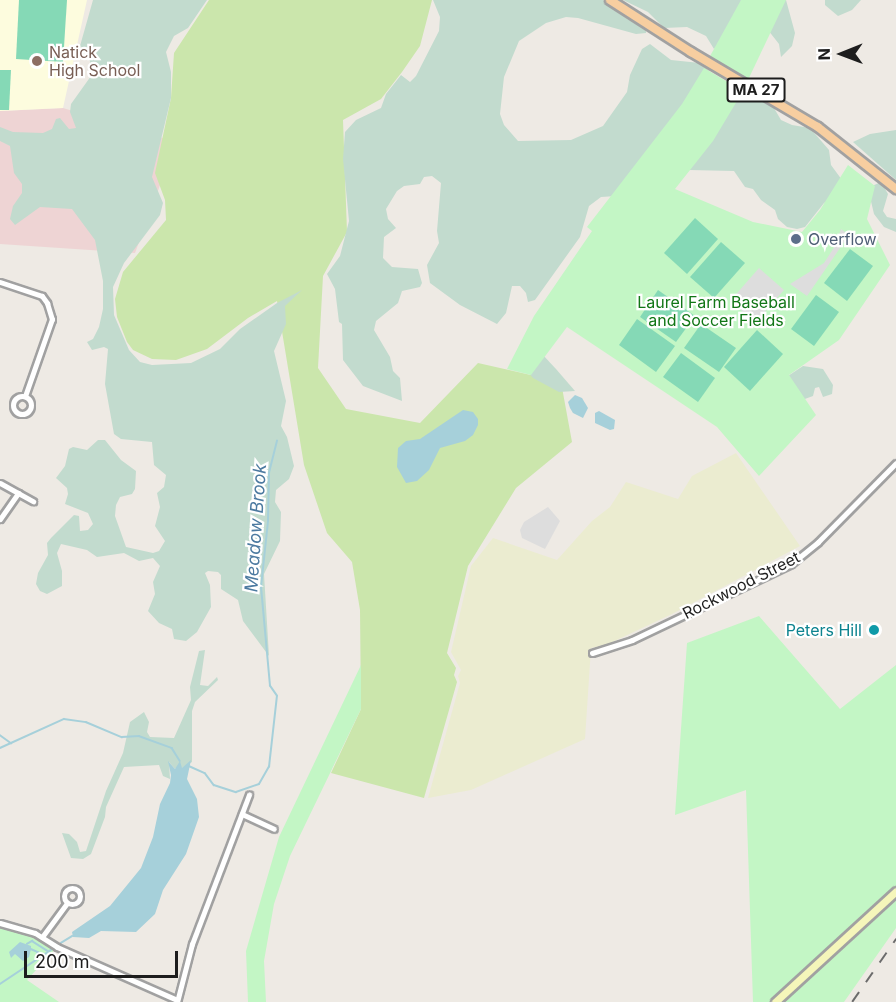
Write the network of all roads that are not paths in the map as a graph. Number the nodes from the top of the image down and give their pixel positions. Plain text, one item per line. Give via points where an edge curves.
1 (610, 0) edge
2 (896, 189) edge
3 (0, 282) edge
4 (25, 396) dead end
5 (896, 463) edge
6 (0, 483) edge
7 (18, 493) junction
8 (33, 501) dead end
9 (0, 519) edge
10 (592, 653) dead end
11 (249, 795) dead end
12 (242, 814) junction
13 (274, 829) dead end
14 (896, 891) edge
15 (67, 903) dead end
16 (0, 922) edge
17 (42, 937) junction
18 (177, 1001) edge
19 (775, 1002) edge

1 - 2 main road, MA 27 via 818,128
3 - 4 street via 42,296 52,319
5 - 10 street, Rockwood Street via 791,564 632,640
6 - 7 street
7 - 8 street
7 - 9 street
11 - 12 street
12 - 13 street
12 - 18 street via 192,944
14 - 19 main road
15 - 17 street
16 - 17 street
17 - 18 street

